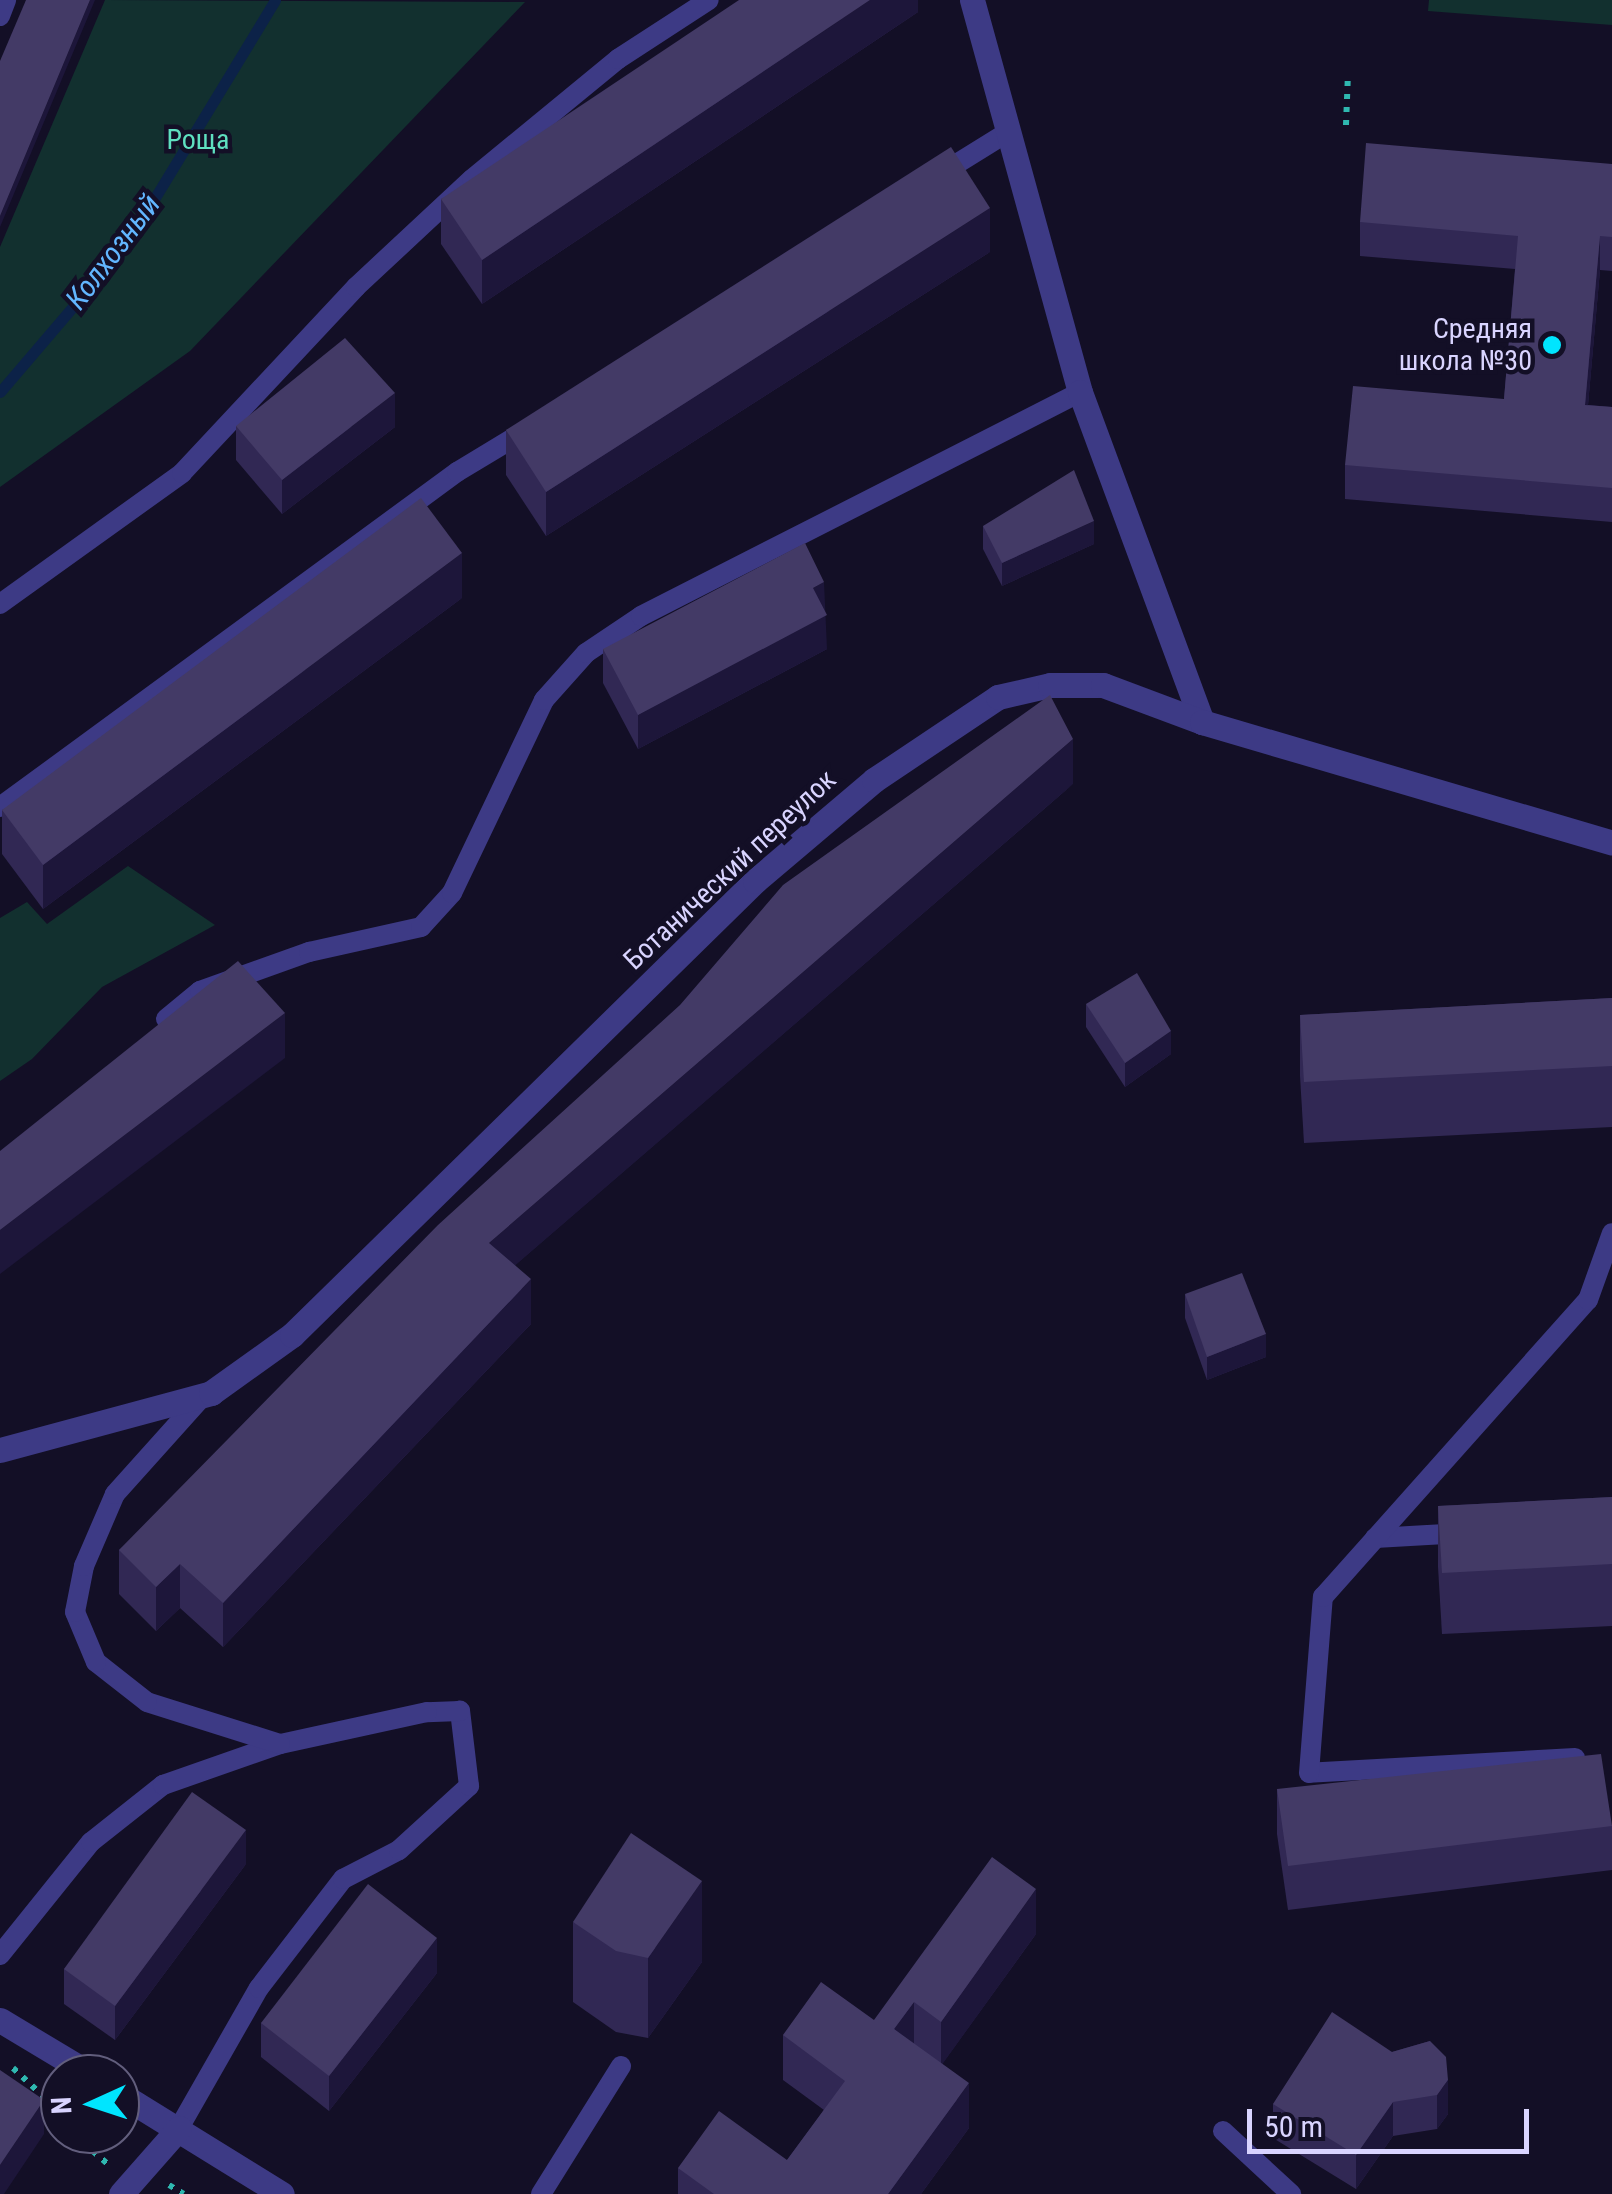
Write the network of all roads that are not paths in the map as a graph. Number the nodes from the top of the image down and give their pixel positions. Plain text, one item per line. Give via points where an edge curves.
1 (6, 0) edge
2 (709, 0) edge
3 (972, 0) edge
4 (0, 16) edge
5 (1008, 132) junction
6 (924, 184) edge
7 (1080, 392) junction
8 (557, 410) edge
9 (0, 604) edge
10 (1202, 722) junction
11 (0, 807) edge
12 (1612, 843) edge
13 (143, 1038) edge
14 (1612, 1233) edge
15 (1612, 1298) edge
16 (1588, 1300) junction
17 (204, 1396) junction
18 (0, 1450) edge
19 (1494, 1531) edge
20 (1375, 1538) junction
21 (280, 1744) junction
22 (1600, 1756) edge
23 (0, 1954) edge
24 (0, 2020) edge
25 (57, 2054) edge
26 (622, 2066) dead end
27 (140, 2106) edge
28 (179, 2128) junction
29 (1224, 2131) dead end
30 (121, 2194) edge
31 (282, 2194) edge
32 (541, 2194) edge
33 (1291, 2194) edge

1 - 4 lane
2 - 9 lane via 618,59 472,179 356,287 182,474
3 - 5 street
5 - 6 lane
5 - 7 street
7 - 10 street
7 - 13 lane via 612,632 544,700 437,914 402,936 309,952 200,990
8 - 11 lane via 457,472
10 - 12 street, Ботанический переулок
10 - 17 street, Ботанический переулок via 1103,685 1050,684 998,697 874,780 755,880 292,1336
14 - 16 lane
15 - 16 lane
16 - 20 lane
17 - 18 street, Ботанический переулок
17 - 21 lane via 115,1494 84,1566 75,1612 96,1662 147,1702
19 - 20 lane
20 - 22 lane via 1323,1597 1309,1773
21 - 23 lane via 162,1785 90,1842
21 - 28 lane via 427,1712 460,1712 468,1786 399,1850 344,1879 259,1988
24 - 25 street
26 - 32 lane
27 - 28 street
28 - 30 street
28 - 31 street
29 - 33 lane

